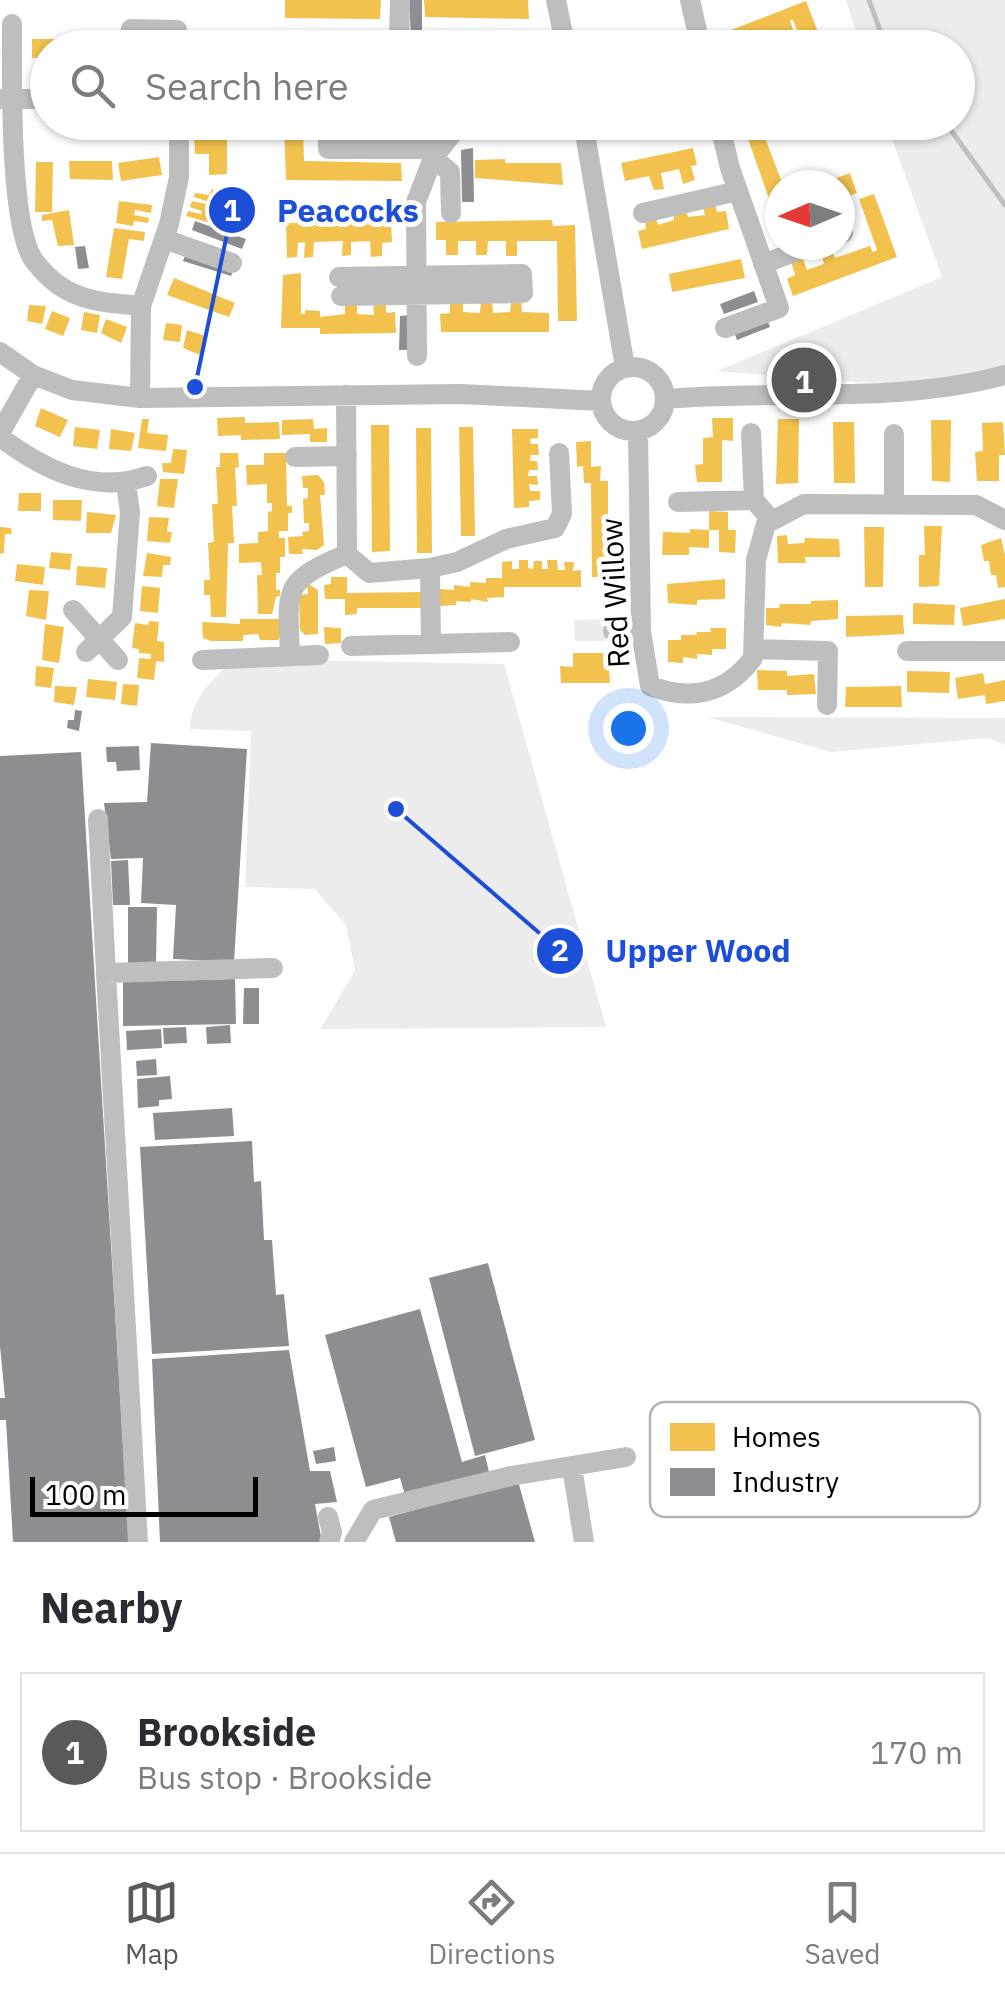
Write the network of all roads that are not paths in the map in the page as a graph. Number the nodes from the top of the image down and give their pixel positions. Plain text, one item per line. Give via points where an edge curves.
1 (400, 0) edge
2 (556, 0) edge
3 (690, 0) edge
4 (12, 24) dead end
5 (131, 29) dead end
6 (176, 30) edge
7 (399, 30) edge
8 (562, 30) edge
9 (697, 30) edge
10 (6, 99) edge
11 (180, 140) edge
12 (328, 140) edge
13 (408, 140) edge
14 (447, 140) edge
15 (587, 140) edge
16 (724, 140) edge
17 (408, 149) junction
18 (436, 154) junction
19 (450, 186) junction
20 (419, 187) junction
21 (738, 191) junction
22 (450, 213) dead end
23 (643, 213) dead end
24 (164, 239) junction
25 (774, 260) edge
26 (232, 263) dead end
27 (763, 264) junction
28 (416, 285) junction
29 (340, 286) dead end
30 (141, 306) junction
31 (725, 328) dead end
32 (0, 352) edge
33 (417, 356) dead end
34 (625, 367) junction
35 (33, 375) junction
36 (1005, 376) edge
37 (346, 395) junction
38 (140, 398) junction
39 (666, 399) junction
40 (600, 401) junction
41 (638, 431) junction
42 (752, 433) dead end
43 (894, 434) dead end
44 (0, 435) edge
45 (559, 454) dead end
46 (346, 456) junction
47 (295, 457) dead end
48 (147, 476) dead end
49 (126, 484) junction
50 (754, 500) junction
51 (678, 502) dead end
52 (894, 504) junction
53 (1005, 520) edge
54 (772, 521) junction
55 (348, 554) junction
56 (430, 568) junction
57 (73, 610) dead end
58 (613, 631) dead end
59 (641, 631) junction
60 (510, 642) dead end
61 (431, 644) junction
62 (93, 646) junction
63 (351, 646) dead end
64 (756, 650) junction
65 (907, 651) dead end
66 (1005, 651) edge
67 (320, 655) dead end
68 (290, 656) junction
69 (118, 660) dead end
70 (202, 660) dead end
71 (827, 706) dead end
72 (98, 818) dead end
73 (273, 968) dead end
74 (106, 973) junction
75 (626, 1457) dead end
76 (572, 1467) junction
77 (328, 1518) dead end
78 (138, 1542) edge
79 (329, 1542) edge
80 (354, 1542) edge
81 (584, 1542) edge

1 - 7 street
2 - 8 street
3 - 9 street
4 - 10 street
5 - 6 street
10 - 30 street via 20,219 32,258 58,286 91,301
11 - 24 street via 179,177
12 - 17 street via 328,149
13 - 17 street
14 - 18 street
15 - 34 street
16 - 21 street
17 - 18 street
18 - 19 street via 450,172
18 - 20 street
19 - 20 street
19 - 22 street
20 - 28 street
21 - 23 street
21 - 27 street
24 - 26 street
24 - 30 street
25 - 27 street
27 - 31 street via 778,308
28 - 29 street
28 - 33 street
30 - 38 street
32 - 35 street
34 - 39 street via 653,373
34 - 40 street via 604,383
35 - 38 street via 72,390
35 - 44 street
36 - 39 street via 905,392
37 - 38 street
37 - 40 street
37 - 46 street
39 - 41 street via 658,420
40 - 41 street via 609,421
41 - 59 street, Red Willow
42 - 50 street
43 - 52 street
44 - 49 street via 60,474
45 - 56 street via 562,514 555,528
46 - 47 street
46 - 55 street
48 - 49 street
49 - 62 street via 122,617
50 - 51 street
50 - 54 street
52 - 53 street via 976,505
52 - 54 street via 804,504
54 - 64 street via 756,560
55 - 56 street via 369,573
55 - 68 street via 310,570 288,598
56 - 61 street
57 - 62 street
58 - 59 street
59 - 64 street, Red Willow via 650,686 675,695 718,689 744,670
60 - 61 street
61 - 63 street
62 - 69 street
64 - 71 street via 828,651
65 - 66 street
67 - 68 street
68 - 70 street
72 - 74 street
73 - 74 street
74 - 78 street
75 - 76 street
76 - 80 street via 372,1510
76 - 81 street
77 - 79 street

